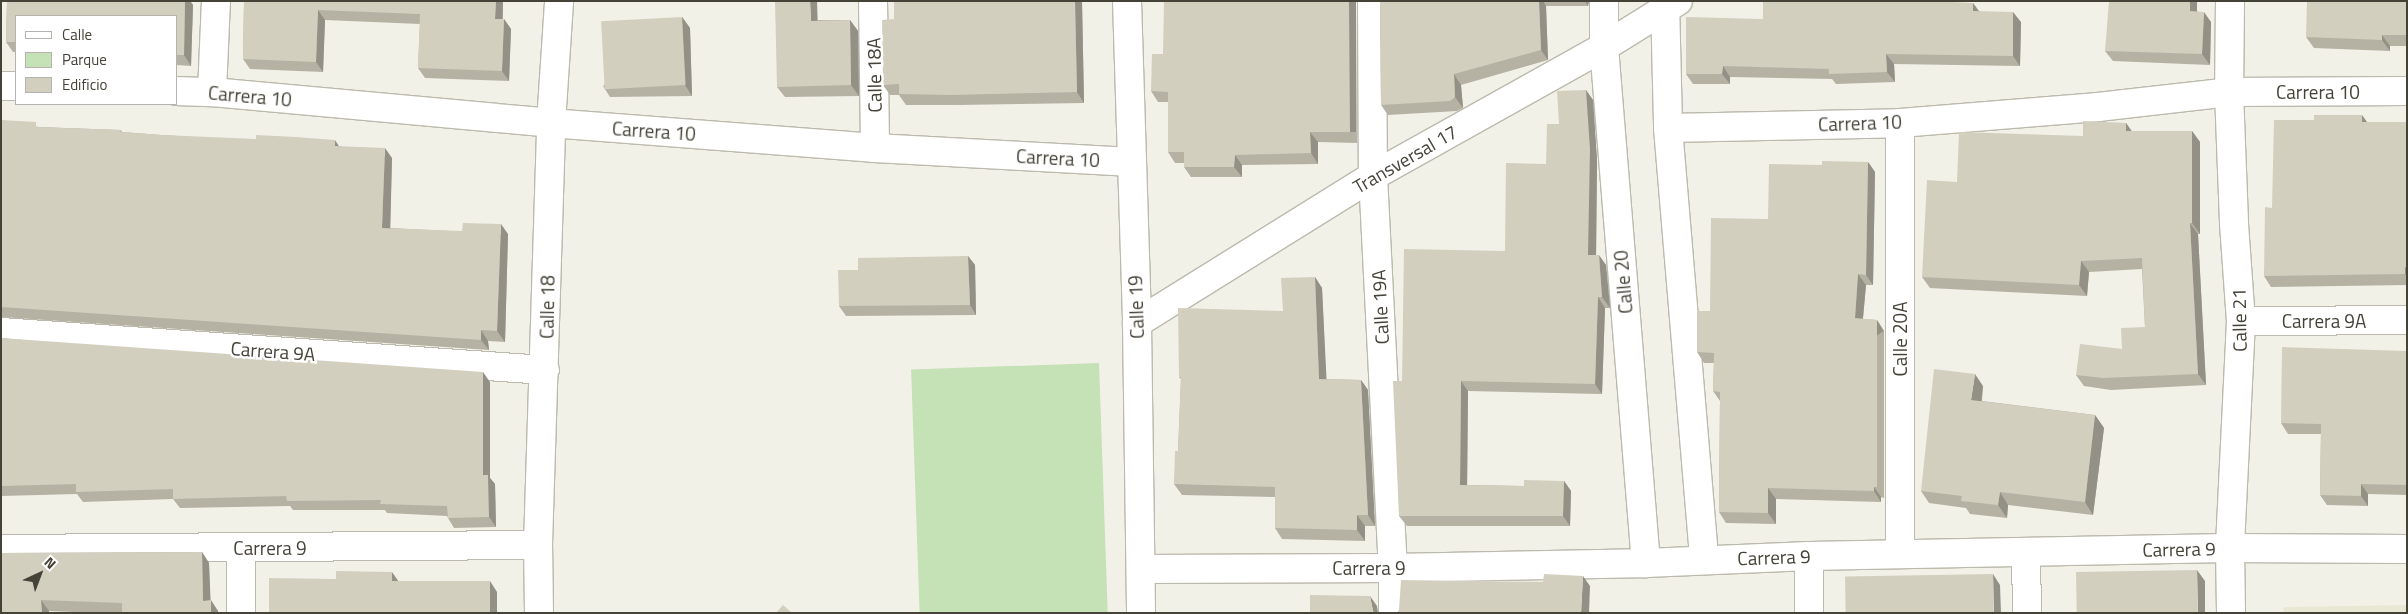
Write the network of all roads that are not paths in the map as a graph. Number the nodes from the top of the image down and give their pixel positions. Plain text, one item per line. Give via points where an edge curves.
1 (216, 1) edge
2 (559, 1) edge
3 (873, 1) edge
4 (1127, 1) edge
5 (1372, 1) edge
6 (1604, 1) edge
7 (2230, 1) edge
8 (1669, 4) edge
9 (1604, 47) junction
10 (1, 86) edge
11 (15, 86) edge
12 (178, 91) edge
13 (2407, 91) edge
14 (212, 92) junction
15 (2229, 92) junction
16 (551, 123) junction
17 (1900, 123) junction
18 (1668, 128) junction
19 (874, 148) junction
20 (1132, 162) junction
21 (1373, 176) junction
22 (2407, 320) edge
23 (2242, 321) junction
24 (1137, 323) junction
25 (1, 332) edge
26 (545, 370) junction
27 (538, 545) junction
28 (241, 548) junction
29 (2230, 548) junction
30 (2407, 549) edge
31 (1, 550) edge
32 (2026, 552) junction
33 (1900, 554) junction
34 (1809, 556) junction
35 (1704, 560) junction
36 (1646, 563) junction
37 (1393, 568) junction
38 (1141, 569) junction
39 (241, 613) edge
40 (539, 613) edge
41 (1142, 613) edge
42 (1393, 613) edge
43 (1809, 613) edge
44 (2026, 613) edge
45 (2231, 613) edge

1 - 14 street
2 - 16 street, Calle 18
3 - 19 street, Calle 18A
4 - 20 street, Calle 19
5 - 21 street, Calle 19A
6 - 9 street, Calle 20
7 - 15 street, Calle 21
8 - 9 street, Transversal 17
8 - 18 street
9 - 21 street, Transversal 17
9 - 36 street, Calle 20
10 - 11 street
12 - 14 street, Carrera 10
13 - 15 street, Carrera 10
14 - 16 street, Carrera 10
15 - 17 street, Carrera 10 via 2143,103
15 - 23 street, Calle 21
16 - 19 street, Carrera 10
16 - 26 street, Calle 18
17 - 18 street, Carrera 10
17 - 33 street, Calle 20A
18 - 35 street
19 - 20 street, Carrera 10
20 - 24 street, Calle 19
21 - 24 street, Transversal 17
21 - 37 street, Calle 19A
22 - 23 street, Carrera 9A
23 - 29 street, Calle 21
24 - 38 street, Calle 19
25 - 26 street, Carrera 9A
26 - 27 street, Calle 18
27 - 28 street, Carrera 9
27 - 40 street, Calle 18
28 - 31 street, Carrera 9
28 - 39 street
29 - 30 street, Carrera 9
29 - 32 street, Carrera 9
29 - 45 street, Calle 21
32 - 33 street, Carrera 9
32 - 44 street
33 - 34 street, Carrera 9
34 - 35 street, Carrera 9
34 - 43 street
35 - 36 street, Carrera 9
36 - 37 street, Carrera 9
37 - 38 street, Carrera 9
37 - 42 street, Calle 19A
38 - 41 street, Calle 19

